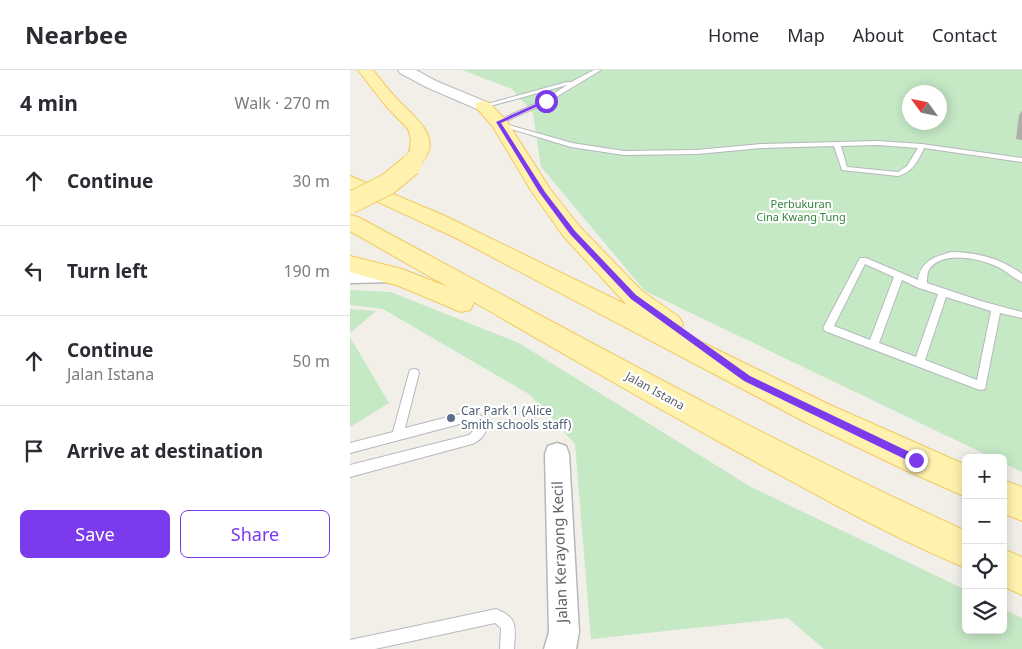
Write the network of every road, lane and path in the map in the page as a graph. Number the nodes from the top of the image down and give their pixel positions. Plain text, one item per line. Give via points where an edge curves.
1 (365, 70) edge
2 (405, 70) edge
3 (598, 70) edge
4 (579, 80) junction
5 (529, 94) junction
6 (521, 96) junction
7 (546, 101) junction
8 (483, 106) junction
9 (533, 108) junction
10 (499, 123) junction
11 (836, 144) junction
12 (922, 146) junction
13 (1022, 160) edge
14 (350, 182) edge
15 (350, 203) edge
16 (350, 222) edge
17 (350, 264) edge
18 (398, 276) junction
19 (899, 276) junction
20 (350, 277) edge
21 (1022, 279) edge
22 (922, 286) junction
23 (943, 292) junction
24 (996, 309) junction
25 (1022, 314) edge
26 (873, 345) junction
27 (920, 363) junction
28 (414, 372) dead end
29 (747, 378) junction
30 (671, 400) junction
31 (398, 436) junction
32 (350, 448) edge
33 (557, 454) dead end
34 (350, 471) edge
35 (962, 479) edge
36 (1007, 498) edge
37 (1022, 504) edge
38 (962, 548) edge
39 (1007, 569) edge
40 (1022, 576) edge
41 (350, 647) edge
42 (507, 649) edge
43 (560, 649) edge

1 - 15 main road, bridge via 416,128 420,140 414,162 390,182
2 - 8 main road
3 - 4 lane
4 - 5 lane
4 - 7 lane
5 - 6 lane
5 - 7 lane
6 - 8 lane
6 - 9 lane via 523,105
7 - 9 lane
8 - 10 main road
9 - 10 lane
10 - 11 lane via 571,145 624,153
10 - 29 main road via 542,192 572,232 633,297
11 - 12 lane
11 - 12 lane via 844,169 898,174 908,170
12 - 13 lane
14 - 29 main road via 441,221
16 - 30 main road, Jalan Istana
17 - 18 main road
18 - 20 street
18 - 30 main road via 422,284
19 - 22 lane
19 - 26 lane
19 - 26 lane via 863,260 828,328
21 - 22 lane via 990,260 964,255 941,258 929,264
22 - 23 lane
23 - 24 lane
23 - 27 lane
24 - 25 lane
24 - 27 lane via 982,386
26 - 27 lane
28 - 31 lane
29 - 35 main road
30 - 38 main road, Jalan Istana via 892,516
31 - 32 lane
31 - 34 lane via 472,416 481,421 482,430 472,439
33 - 43 street, Jalan Kerayong Kecil via 564,632
36 - 37 main road
39 - 40 main road
41 - 42 lane via 496,616 508,625

